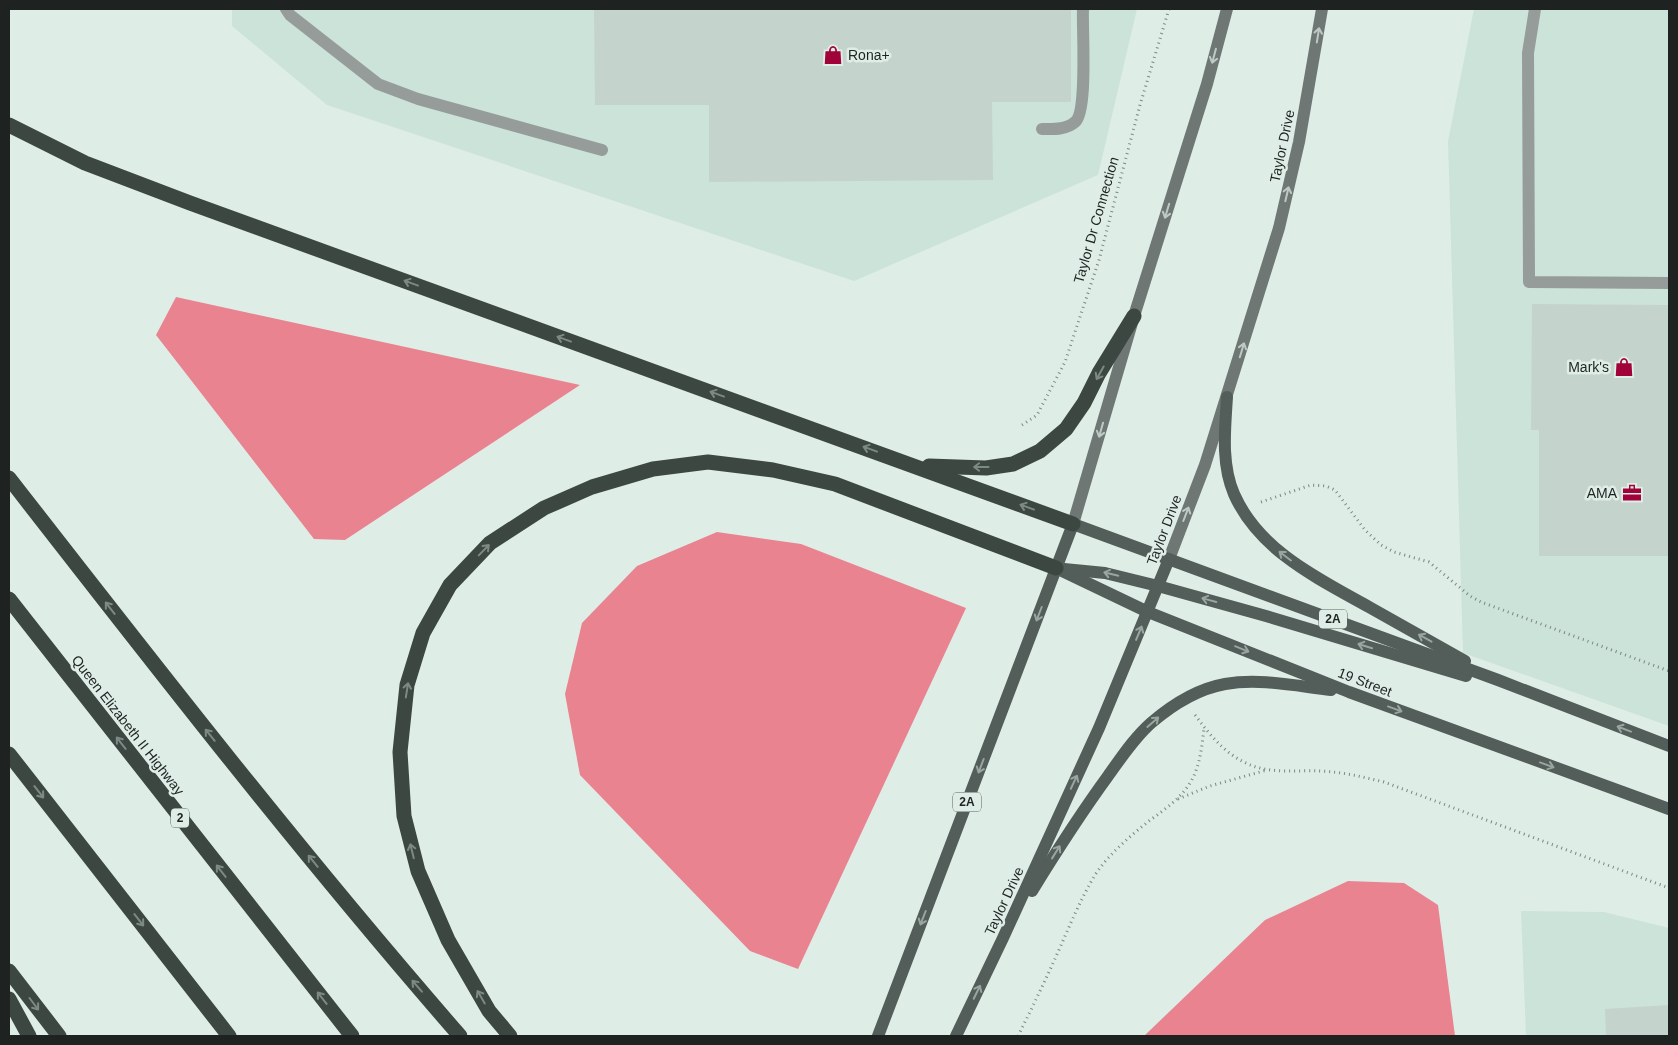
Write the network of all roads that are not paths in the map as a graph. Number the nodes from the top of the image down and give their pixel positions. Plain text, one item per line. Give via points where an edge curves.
1 (286, 9) edge
2 (1083, 9) edge
3 (1227, 9) edge
4 (1322, 9) edge
5 (1535, 9) edge
6 (9, 125) edge
7 (1042, 129) dead end
8 (602, 150) dead end
9 (1669, 283) edge
10 (1134, 316) junction
11 (1227, 397) junction
12 (915, 466) junction
13 (9, 478) edge
14 (1073, 524) junction
15 (1169, 559) junction
16 (1056, 568) junction
17 (1158, 586) junction
18 (9, 599) edge
19 (1148, 612) junction
20 (1498, 680) junction
21 (1349, 692) junction
22 (1563, 706) junction
23 (1669, 746) edge
24 (9, 754) edge
25 (1669, 809) edge
26 (1003, 938) junction
27 (9, 971) edge
28 (9, 999) edge
29 (29, 1036) edge
30 (58, 1036) edge
31 (229, 1036) edge
32 (352, 1036) edge
33 (460, 1036) edge
34 (510, 1036) edge
35 (878, 1036) edge
36 (956, 1036) edge

1 - 8 lane via 378,84 418,99
2 - 7 lane via 1080,118 1067,127
3 -> 10 main road via 1207,84
11 -> 4 main road, Taylor Drive via 1279,228 1299,142
5 - 9 lane via 1528,53 1529,282
12 -> 6 highway via 190,203 85,163
10 -> 12 highway via 1066,430 1040,451 1013,464 986,468
10 -> 14 main road
15 -> 11 main road, Taylor Drive
20 -> 11 main road via 1319,579 1266,540 1246,514 1230,480 1224,447
14 -> 12 highway
33 -> 13 highway via 186,706
14 - 15 main road, 2A
14 - 16 main road
15 - 17 main road, Taylor Drive
15 - 20 main road, 2A
17 -> 16 main road via 1105,573
16 - 19 main road, 19 Street
34 -> 16 highway via 489,1011 448,940 418,871 404,816 400,752 407,685 423,633 450,585 490,543 544,508 592,487 653,469 708,462 773,470 834,484
16 -> 35 main road, 2A
17 - 19 main road, Taylor Drive
22 -> 17 main road
32 -> 18 highway, Queen Elizabeth II Highway / 2
19 -> 21 main road, 19 Street
26 -> 19 main road, Taylor Drive
20 - 22 main road, 2A
21 -> 25 main road, 19 Street
26 -> 21 main road via 1121,757 1150,724 1172,706 1215,687 1256,681
23 -> 22 main road, 2A
24 -> 31 highway
36 -> 26 main road, Taylor Drive
27 -> 30 highway
28 - 29 highway

